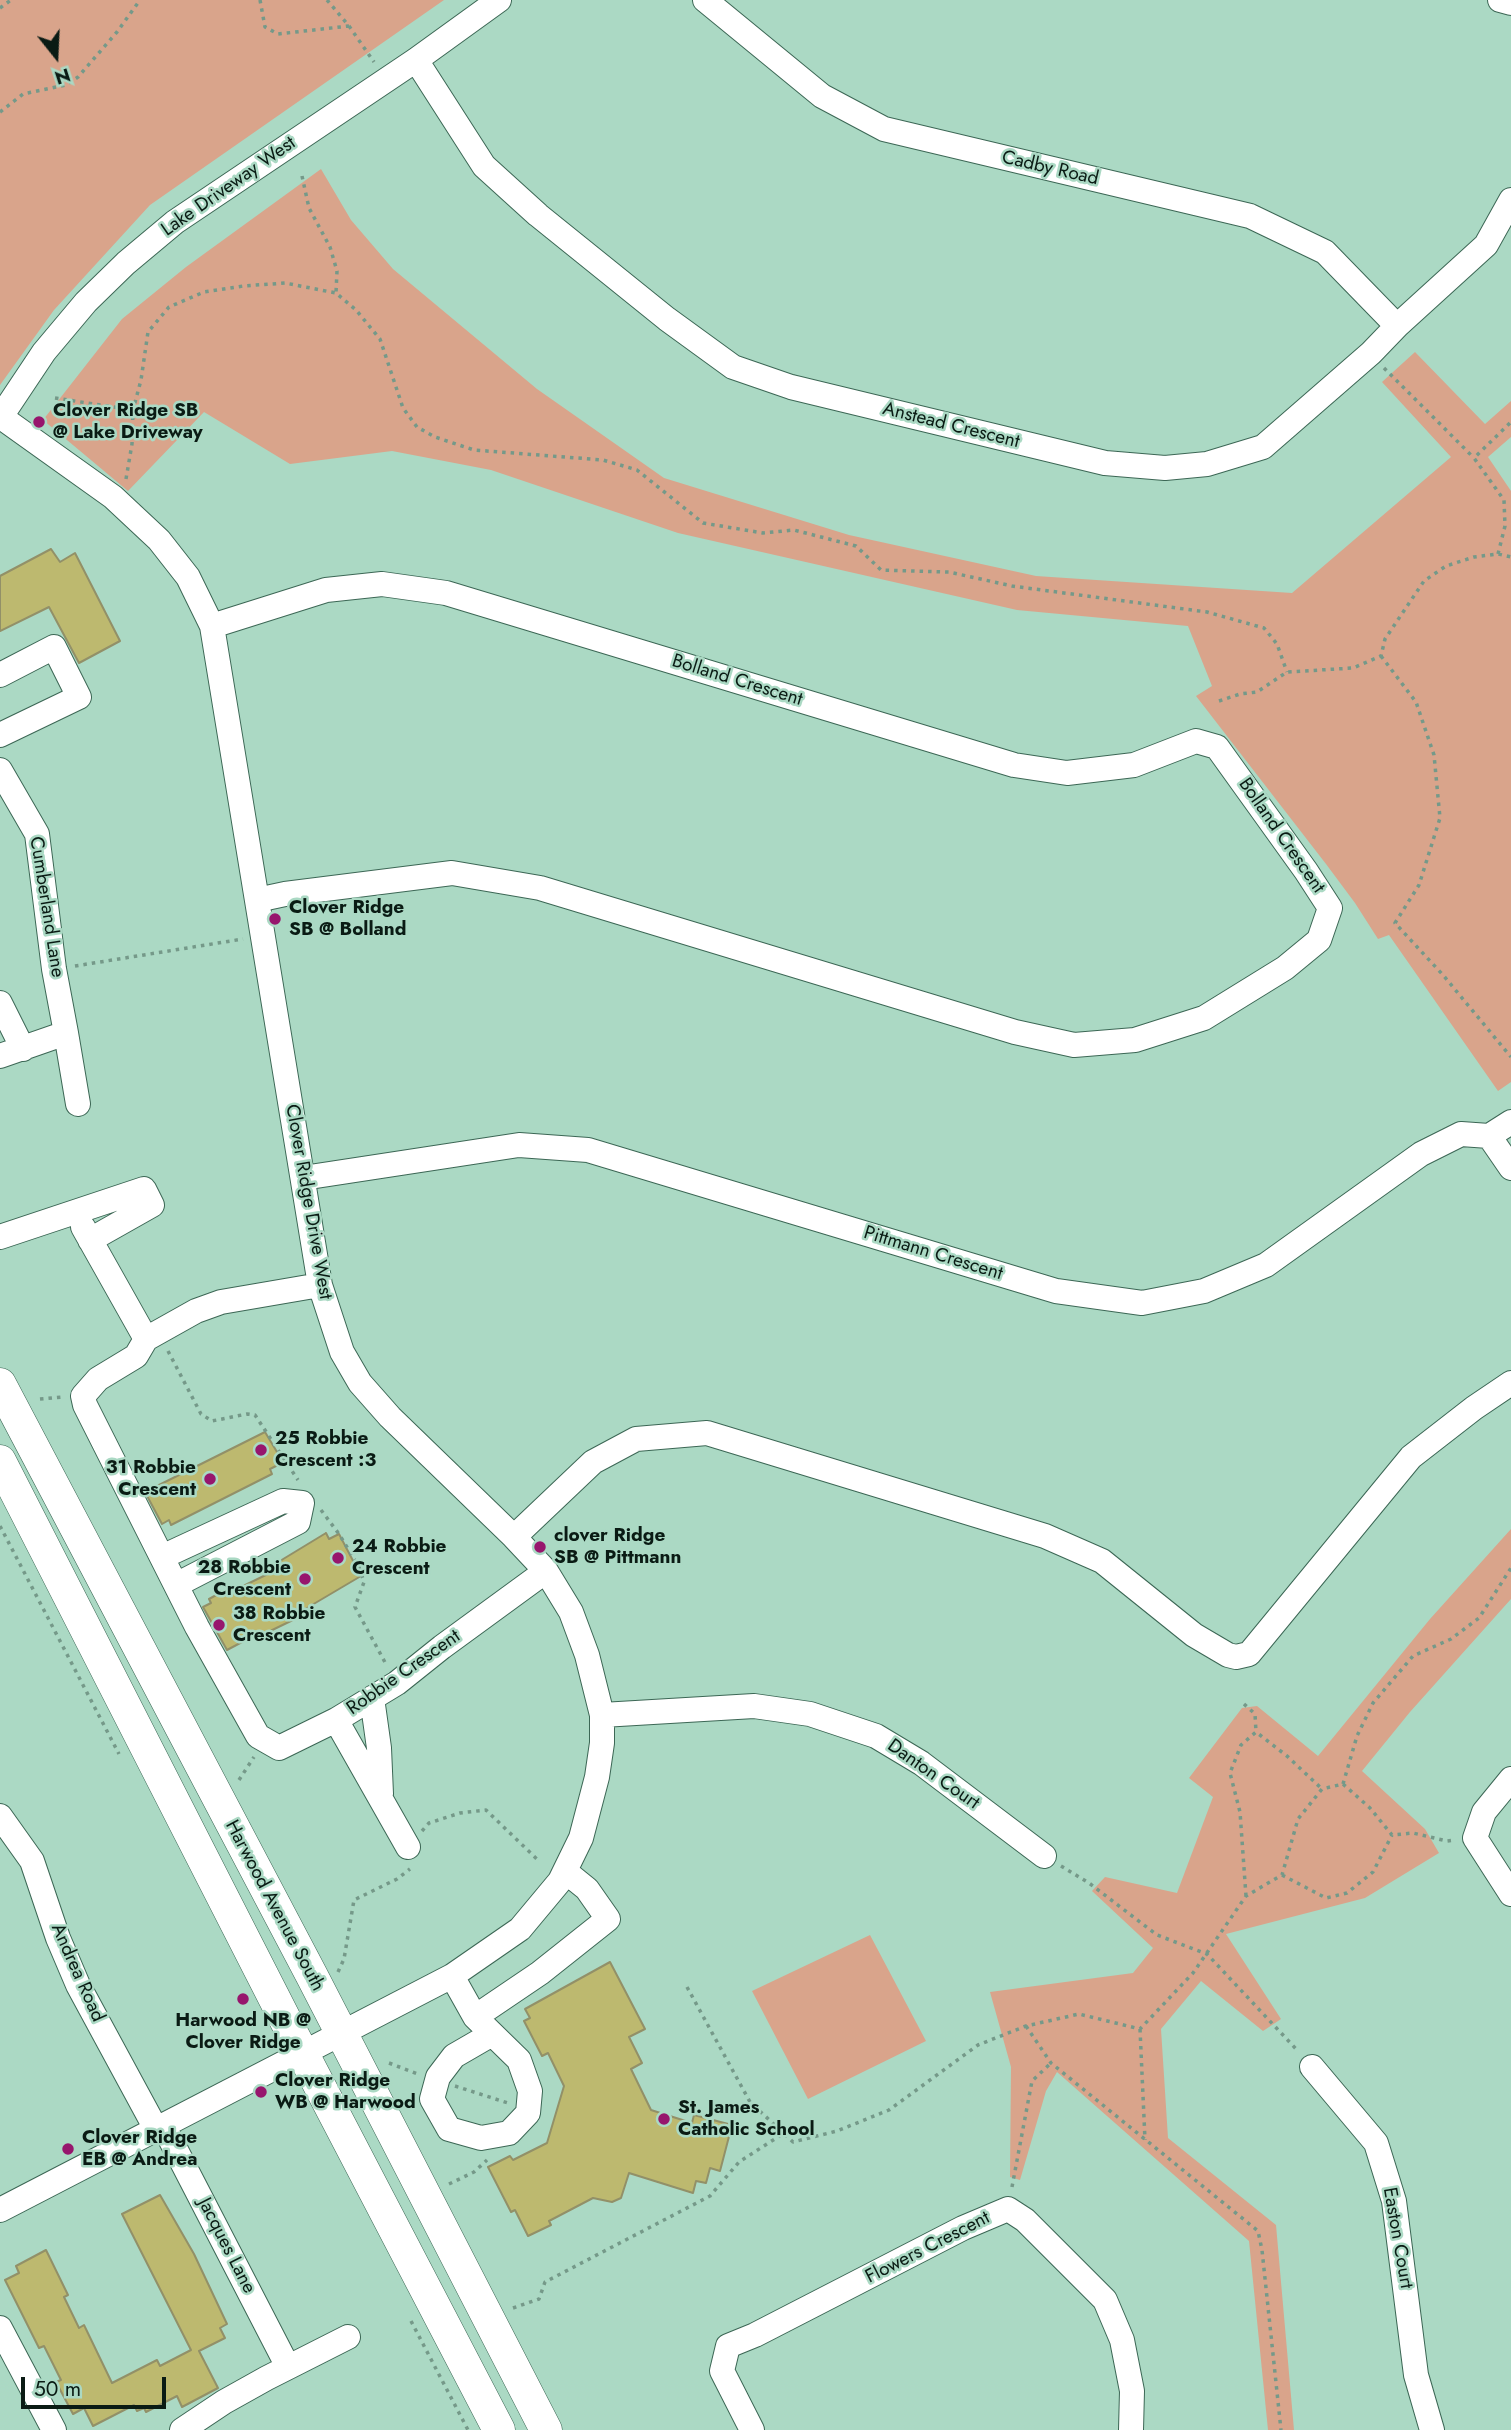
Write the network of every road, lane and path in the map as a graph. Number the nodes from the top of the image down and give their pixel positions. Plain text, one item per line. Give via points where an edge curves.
1 (11, 0) edge
2 (140, 0) edge
3 (260, 0) edge
4 (327, 0) edge
5 (499, 0) edge
6 (705, 0) edge
7 (1500, 0) edge
8 (1511, 3) edge
9 (0, 8) edge
10 (349, 26) junction
11 (416, 60) junction
12 (387, 80) junction
13 (0, 112) edge
14 (302, 176) dead end
15 (1511, 201) edge
16 (337, 293) junction
17 (1397, 326) junction
18 (1371, 353) junction
19 (55, 398) dead end
20 (134, 410) junction
21 (1, 417) edge
22 (1511, 422) edge
23 (1474, 458) junction
24 (113, 497) junction
25 (1498, 554) junction
26 (1511, 557) edge
27 (212, 626) junction
28 (1381, 656) junction
29 (1287, 672) junction
30 (0, 675) edge
31 (1219, 701) dead end
32 (0, 735) edge
33 (3, 783) edge
34 (257, 900) junction
35 (263, 936) junction
36 (54, 969) junction
37 (0, 1003) edge
38 (66, 1032) junction
39 (11, 1052) edge
40 (1511, 1057) edge
41 (78, 1104) dead end
42 (1511, 1122) edge
43 (1489, 1136) junction
44 (1511, 1168) edge
45 (303, 1178) junction
46 (75, 1213) junction
47 (0, 1237) edge
48 (90, 1240) junction
49 (320, 1285) junction
50 (146, 1339) junction
51 (1511, 1382) edge
52 (0, 1384) edge
53 (0, 1461) edge
54 (514, 1537) junction
55 (162, 1557) junction
56 (1511, 1568) edge
57 (546, 1571) junction
58 (176, 1585) junction
59 (372, 1698) junction
60 (1244, 1704) dead end
61 (602, 1715) junction
62 (336, 1720) junction
63 (1256, 1732) junction
64 (265, 1740) junction
65 (1511, 1779) edge
66 (239, 1780) dead end
67 (1343, 1784) junction
68 (1322, 1789) junction
69 (382, 1798) junction
70 (0, 1816) edge
71 (1392, 1835) junction
72 (1475, 1838) junction
73 (408, 1847) junction
74 (1044, 1856) joint
75 (540, 1862) dead end
76 (566, 1872) junction
77 (1282, 1875) junction
78 (1511, 1894) edge
79 (1246, 1896) junction
80 (1207, 1954) junction
81 (338, 1972) dead end
82 (452, 1976) junction
83 (687, 1987) dead end
84 (483, 2025) junction
85 (1026, 2026) junction
86 (1140, 2029) junction
87 (340, 2035) junction
88 (303, 2054) junction
89 (389, 2063) dead end
90 (1051, 2063) junction
91 (1312, 2067) joint
92 (437, 2080) junction
93 (528, 2109) junction
94 (160, 2127) junction
95 (784, 2133) junction
96 (1145, 2140) junction
97 (1007, 2209) junction
98 (0, 2210) edge
99 (513, 2308) dead end
100 (0, 2328) edge
101 (348, 2337) dead end
102 (288, 2367) junction
103 (54, 2430) edge
104 (182, 2430) edge
105 (499, 2430) edge
106 (546, 2430) edge
107 (752, 2430) edge
108 (1131, 2430) edge
109 (1281, 2430) edge
110 (1432, 2430) edge

1 - 9 path
2 - 13 path via 78,77 66,85 23,94
3 - 10 path via 265,27 278,34
4 - 10 path
5 - 11 street, Lake Driveway West
6 - 17 street, Cadby Road via 822,96 884,129 1250,216 1325,252
7 - 8 street
10 - 12 path
11 - 12 street, Lake Driveway West
11 - 18 street, Anstead Crescent via 484,166 538,215 733,367 791,387 1105,463 1165,468 1207,464 1263,447
12 - 21 street, Lake Driveway West via 175,222 125,263 44,352
14 - 16 path via 309,208 330,247
15 - 17 street, Anstead Crescent via 1486,245
16 - 20 path via 285,283 243,286 204,292 169,307 148,332
16 - 29 path via 380,339 403,408 417,427 435,437 474,450 603,460 637,471 703,523 763,533 794,530 856,546 881,570 948,572 1012,586 1207,612 1264,628 1277,645
17 - 18 street, Anstead Crescent
18 - 23 path
19 - 20 path
20 - 24 path via 127,477
21 - 24 street, Clover Ridge Drive West
22 - 23 path
23 - 25 path via 1504,500 1505,526
24 - 27 street, Clover Ridge Drive West via 159,540 188,576
25 - 26 path
25 - 28 path via 1446,566 1424,581 1385,639
27 - 34 street, Clover Ridge Drive West
27 - 34 street, Bolland Crescent via 326,590 382,584 446,593 1014,765 1067,773 1133,765 1196,741 1217,747 1330,908 1319,940 1285,968 1205,1018 1135,1040 1074,1045 1015,1032 540,888 453,873
28 - 29 path via 1353,668
28 - 40 path via 1416,702 1434,755 1440,818 1419,885 1395,923
29 - 31 path via 1257,692
30 - 32 street via 54,647 79,697
33 - 36 street, Cumberland Lane via 37,834
34 - 35 street, Clover Ridge Drive West
35 - 36 path
35 - 45 street, Clover Ridge Drive West
36 - 38 street, Cumberland Lane
37 - 39 street
38 - 39 street
38 - 41 street, Cumberland Lane
42 - 43 street
43 - 44 street
43 - 45 street, Pittmann Crescent via 1461,1133 1421,1154 1266,1265 1204,1291 1142,1303 1056,1291 588,1150 519,1145
45 - 49 street, Clover Ridge Drive West
46 - 47 street
46 - 48 street
46 - 48 street via 144,1189 152,1205
48 - 50 street
49 - 50 street via 221,1302
49 - 54 street, Clover Ridge Drive West via 342,1352 360,1383
50 - 55 street via 136,1356 98,1379 83,1396
51 - 54 street via 1411,1457 1249,1654 1236,1657 1194,1635 1101,1561 1045,1535 706,1433 636,1439 593,1462
52 - 87 main road, Harwood Avenue South
53 - 88 main road
54 - 57 street, Clover Ridge Drive West
55 - 58 street
55 - 58 street via 283,1501 302,1503 298,1522
56 - 67 path via 1479,1618 1451,1639 1413,1656 1373,1703 1357,1736
57 - 59 street, Robbie Crescent
57 - 61 street, Clover Ridge Drive West via 571,1612
58 - 64 street via 258,1737
59 - 62 street, Robbie Crescent
59 - 69 street
60 - 63 path via 1255,1714
61 - 74 street, Danton Court via 754,1706 810,1714 876,1736 921,1763
61 - 76 street, Clover Ridge Drive West via 597,1777 581,1838
62 - 64 street, Robbie Crescent via 279,1748
62 - 69 street
63 - 68 path
63 - 79 path via 1241,1745 1230,1773 1240,1812
64 - 66 path
65 - 72 street via 1484,1812
67 - 68 path
67 - 71 path
68 - 77 path via 1298,1819
69 - 73 street
70 - 94 street, Andrea Road via 32,1861 78,1985
71 - 72 path via 1413,1833 1447,1841
71 - 77 path via 1373,1872 1347,1892 1326,1898
72 - 78 street
73 - 75 path via 429,1823 486,1810
73 - 81 path via 414,1865 410,1870 354,1900
74 - 80 path via 1157,1934
76 - 82 street, Clover Ridge Drive West via 520,1929
76 - 84 street via 587,1889 608,1919
77 - 79 path
79 - 80 path
80 - 86 path
80 - 91 path
82 - 84 street
82 - 87 street, Clover Ridge Drive West
83 - 95 path via 750,2102
84 - 92 street
84 - 93 street via 519,2060 530,2091
85 - 86 path via 1079,2014
85 - 90 path
85 - 95 path via 978,2045 889,2110 793,2142
86 - 96 path
87 - 88 street, Clover Ridge Drive West
87 - 106 main road, Harwood Avenue South
88 - 94 street, Clover Ridge Drive West
88 - 105 main road
89 - 92 path
90 - 96 path
90 - 97 path via 1032,2081
91 - 110 street, Easton Court via 1376,2143 1394,2201 1416,2375
92 - 93 path
92 - 93 street via 432,2099 449,2129 481,2138 509,2133
94 - 98 street, Clover Ridge Drive West
94 - 102 street, Jacques Lane
95 - 99 path via 739,2162 710,2196 545,2282 539,2299
96 - 109 path via 1258,2231
97 - 107 street, Flowers Crescent via 728,2346 722,2371
97 - 108 street, Flowers Crescent via 1025,2220 1105,2301 1122,2340 1132,2391
100 - 103 street
101 - 102 street
102 - 104 street

